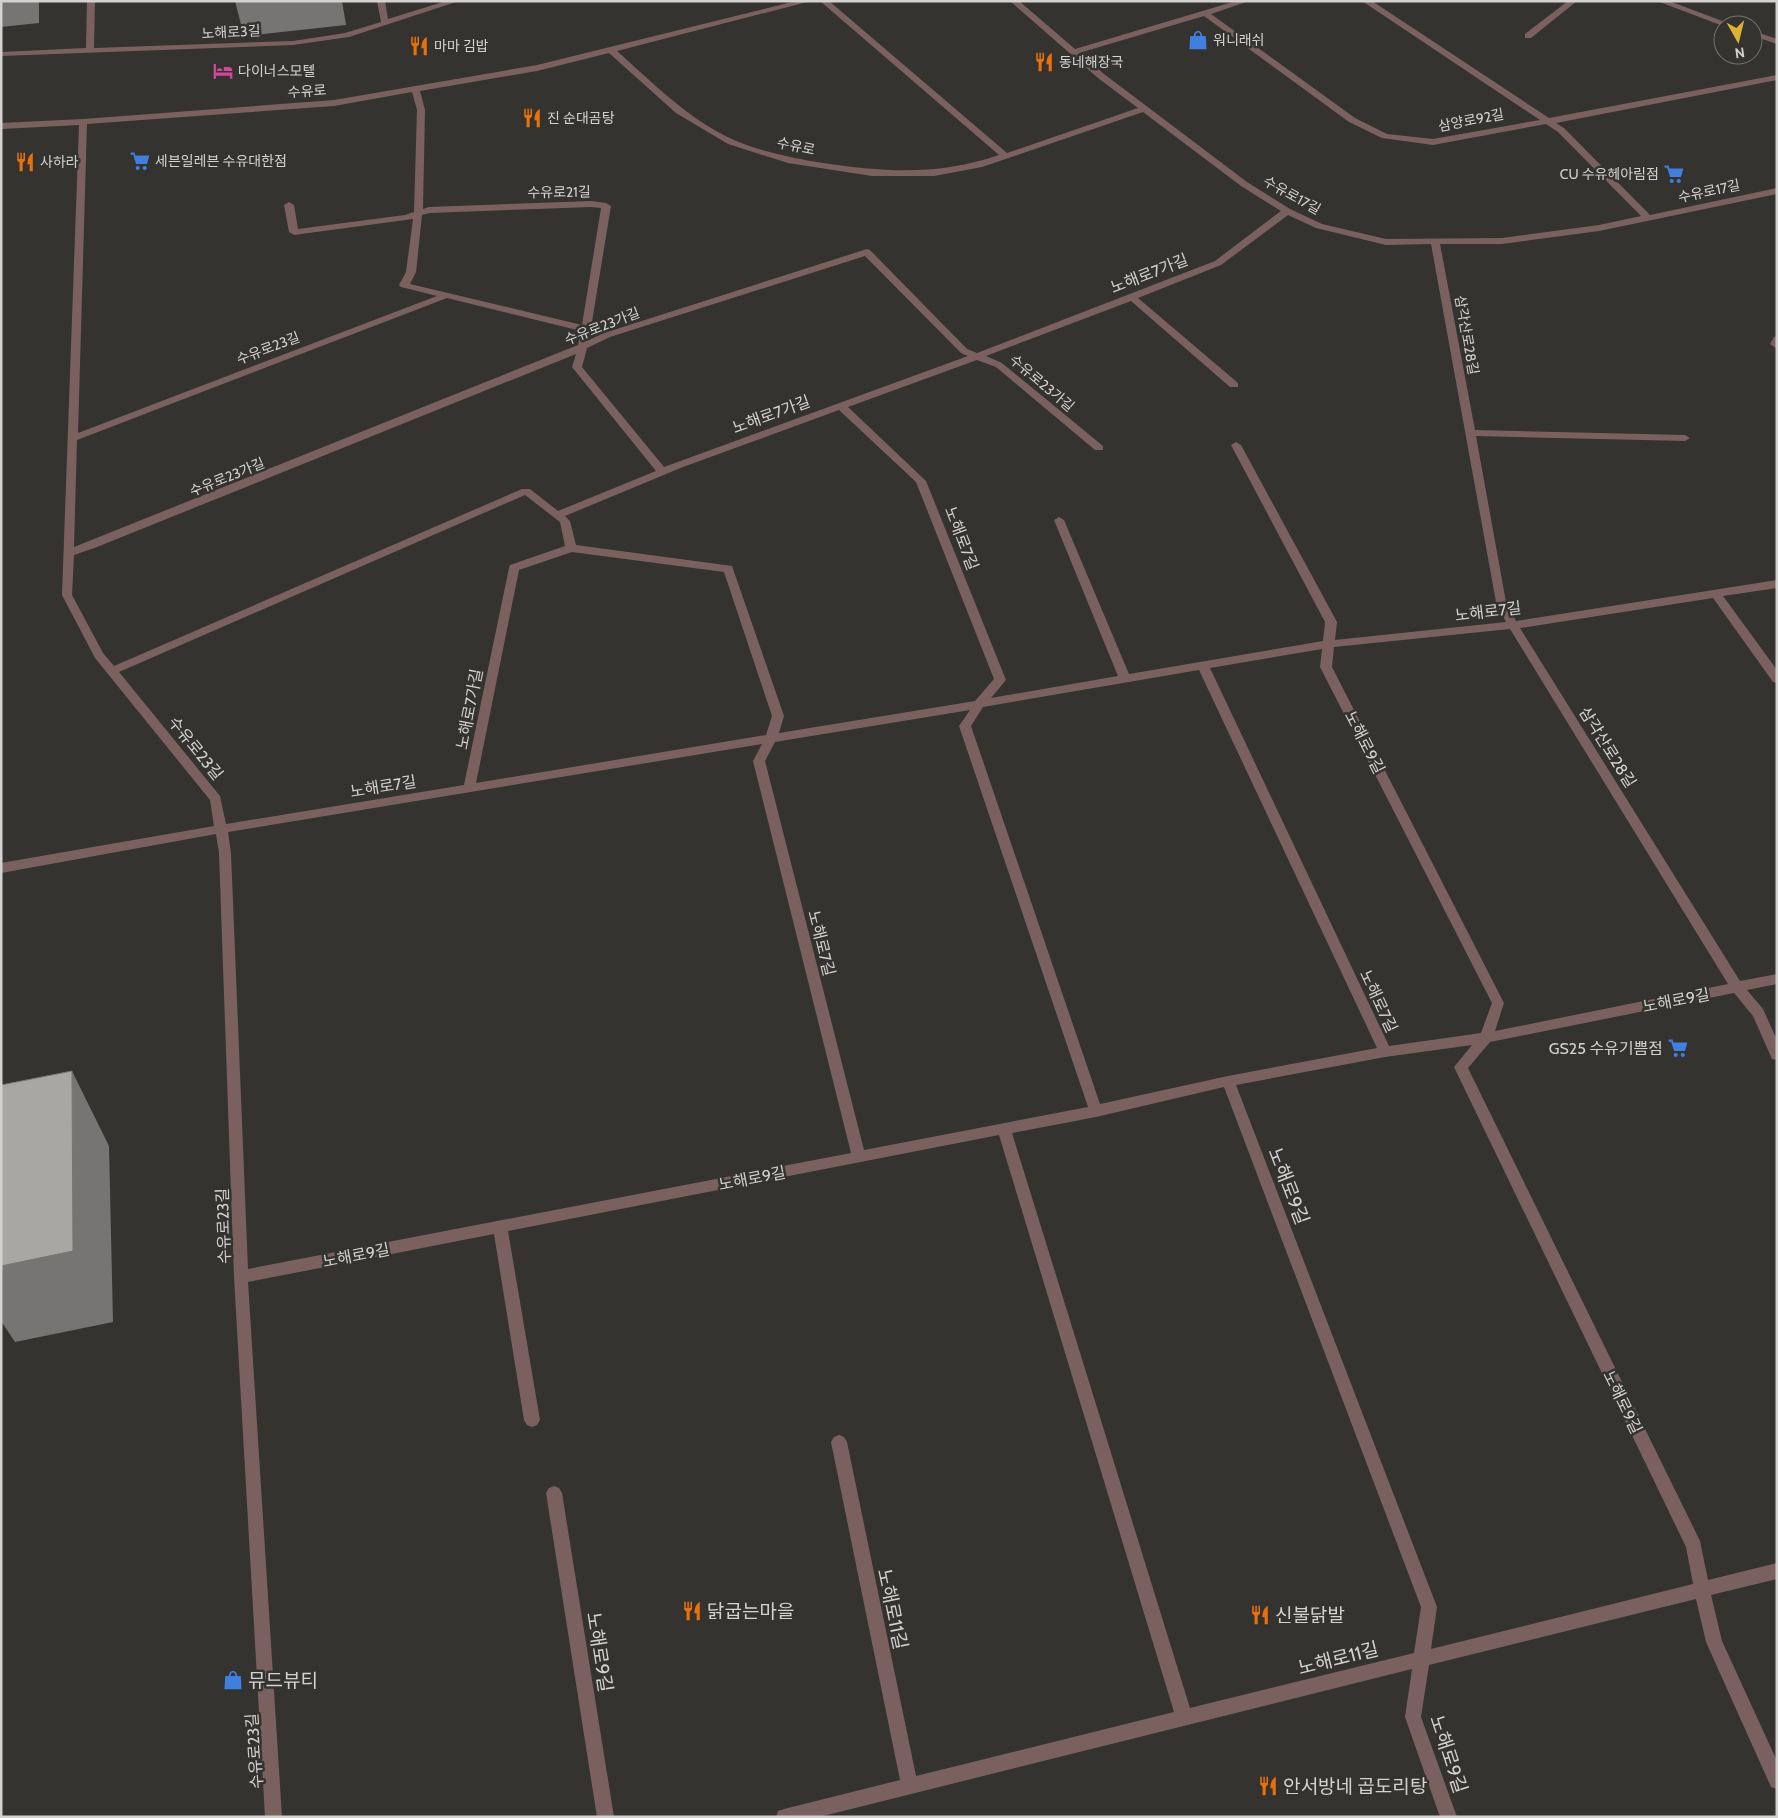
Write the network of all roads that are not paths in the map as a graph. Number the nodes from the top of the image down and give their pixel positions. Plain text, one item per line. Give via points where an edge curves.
1 (91, 1) edge
2 (382, 1) edge
3 (455, 1) edge
4 (807, 1) edge
5 (824, 1) edge
6 (1014, 1) edge
7 (1245, 1) edge
8 (1366, 1) edge
9 (1573, 1) edge
10 (1661, 1) edge
11 (1205, 13) junction
12 (1713, 19) edge
13 (385, 23) junction
14 (1528, 36) dead end
15 (1763, 37) edge
16 (1777, 42) edge
17 (611, 50) junction
18 (90, 51) junction
19 (1073, 52) junction
20 (1, 54) edge
21 (1777, 76) edge
22 (416, 89) junction
23 (1144, 109) junction
24 (1547, 121) junction
25 (83, 122) junction
26 (1, 126) edge
27 (1005, 156) junction
28 (1777, 191) edge
29 (289, 205) dead end
30 (1287, 212) junction
31 (418, 214) junction
32 (1648, 218) junction
33 (1435, 242) junction
34 (447, 295) junction
35 (1132, 297) junction
36 (586, 329) junction
37 (1777, 340) edge
38 (583, 346) junction
39 (1777, 346) edge
40 (976, 357) junction
41 (1234, 385) dead end
42 (841, 406) junction
43 (1470, 433) junction
44 (1685, 438) dead end
45 (71, 439) junction
46 (1236, 445) dead end
47 (1100, 448) dead end
48 (662, 472) junction
49 (557, 515) junction
50 (1059, 520) dead end
51 (571, 548) junction
52 (68, 553) junction
53 (1777, 584) edge
54 (1715, 593) junction
55 (1513, 625) junction
56 (1329, 644) junction
57 (1203, 666) junction
58 (112, 671) junction
59 (1125, 679) junction
60 (1777, 679) edge
61 (979, 704) junction
62 (771, 739) junction
63 (469, 789) junction
64 (221, 829) junction
65 (1, 868) edge
66 (1777, 979) edge
67 (1737, 987) junction
68 (1486, 1038) junction
69 (1384, 1052) junction
70 (1777, 1055) edge
71 (1228, 1081) junction
72 (1096, 1111) junction
73 (1004, 1128) junction
74 (859, 1157) junction
75 (500, 1227) junction
76 (241, 1277) junction
77 (532, 1420) dead end
78 (839, 1442) dead end
79 (554, 1493) dead end
80 (1777, 1571) edge
81 (1702, 1590) junction
82 (1423, 1657) junction
83 (1184, 1717) junction
84 (1777, 1781) edge
85 (909, 1784) junction
86 (274, 1817) edge
87 (606, 1817) edge
88 (784, 1817) edge
89 (1449, 1817) edge

1 - 18 street
2 - 13 street
3 - 13 street, 노해로3길
4 - 17 street, 수유로
5 - 27 street
6 - 19 street, 수유로17길
7 - 11 street
8 - 24 street
9 - 14 street
10 - 12 street
11 - 19 street
11 - 24 street, 삼양로92길 via 1352,120 1385,136 1433,142
13 - 18 street, 노해로3길 via 346,35 293,43
15 - 16 street
17 - 22 street, 수유로 via 537,68
17 - 27 street, 수유로 via 686,115 731,142 788,160 872,173 934,173
18 - 20 street, 노해로3길
19 - 23 street, 수유로17길
21 - 24 street, 삼양로92길
22 - 25 street, 수유로 via 334,103
22 - 31 street via 421,110
23 - 27 street, 수유로
23 - 30 street, 수유로17길
24 - 32 street via 1561,130
25 - 26 street, 수유로
25 - 45 street, 수유로23길
28 - 32 street, 수유로17길
29 - 31 street, 수유로21길 via 294,232
30 - 33 street, 수유로17길 via 1319,226 1386,242
30 - 35 street, 노해로7가길 via 1218,263
31 - 34 street via 411,272 404,285
31 - 36 street, 수유로21길 via 429,210 606,206
32 - 33 street, 수유로17길 via 1502,241
33 - 43 street, 삼각산로28길
34 - 36 street
34 - 45 street, 수유로23길
35 - 40 street, 노해로7가길
35 - 41 street
36 - 38 street, 수유로21길
37 - 39 street
38 - 40 street, 수유로23가길 via 867,252 964,351
38 - 48 street, 수유로21길 via 577,366
38 - 52 street, 수유로23가길 via 93,546
40 - 42 street, 노해로7가길
40 - 47 street, 수유로23가길 via 999,365
42 - 48 street, 노해로7가길
42 - 61 street, 노해로7길 via 922,481 1000,680
43 - 44 street
43 - 55 street, 삼각산로28길 via 1501,602
45 - 52 street, 수유로23길
46 - 56 street, 노해로9길 via 1331,622
48 - 49 street, 노해로7가길
49 - 51 street via 565,521
49 - 58 street via 526,491
50 - 59 street
51 - 62 street, 노해로7길 via 728,568 778,716
51 - 63 street, 노해로7가길 via 514,568
52 - 58 street, 수유로23길 via 67,596 99,655
53 - 54 street, 노해로7길
54 - 55 street, 노해로7길
54 - 60 street
55 - 56 street, 노해로7길
55 - 67 street, 삼각산로28길
56 - 57 street, 노해로7길
56 - 68 street, 노해로9길 via 1326,667 1498,1003
57 - 59 street, 노해로7길
57 - 69 street, 노해로7길
58 - 64 street, 수유로23길 via 216,799
59 - 61 street, 노해로7길
61 - 62 street, 노해로7길
61 - 72 street, 노해로7길 via 966,726
62 - 63 street, 노해로7길
62 - 74 street, 노해로7길 via 759,761
63 - 64 street, 노해로7길
64 - 65 street, 노해로7길
64 - 76 street, 수유로23길 via 225,854
66 - 67 street, 노해로9길
67 - 68 street, 노해로9길
67 - 70 street, 삼각산로28길 via 1758,1013
68 - 69 street, 노해로9길
68 - 81 street, 노해로9길 via 1461,1067 1694,1546
69 - 71 street, 노해로9길
71 - 72 street, 노해로9길
71 - 82 street, 노해로9길 via 1429,1606
72 - 73 street, 노해로9길
73 - 74 street, 노해로9길
73 - 83 street
74 - 75 street, 노해로9길
75 - 76 street, 노해로9길
75 - 77 street
76 - 86 street, 수유로23길
78 - 85 street, 노해로11길
79 - 87 street, 노해로9길
80 - 81 street, 노해로11길
81 - 82 street, 노해로11길
81 - 84 street, 노해로9길 via 1714,1642
82 - 83 street, 노해로11길
82 - 89 street, 노해로9길 via 1414,1717
83 - 85 street, 노해로11길
85 - 88 street, 노해로11길

